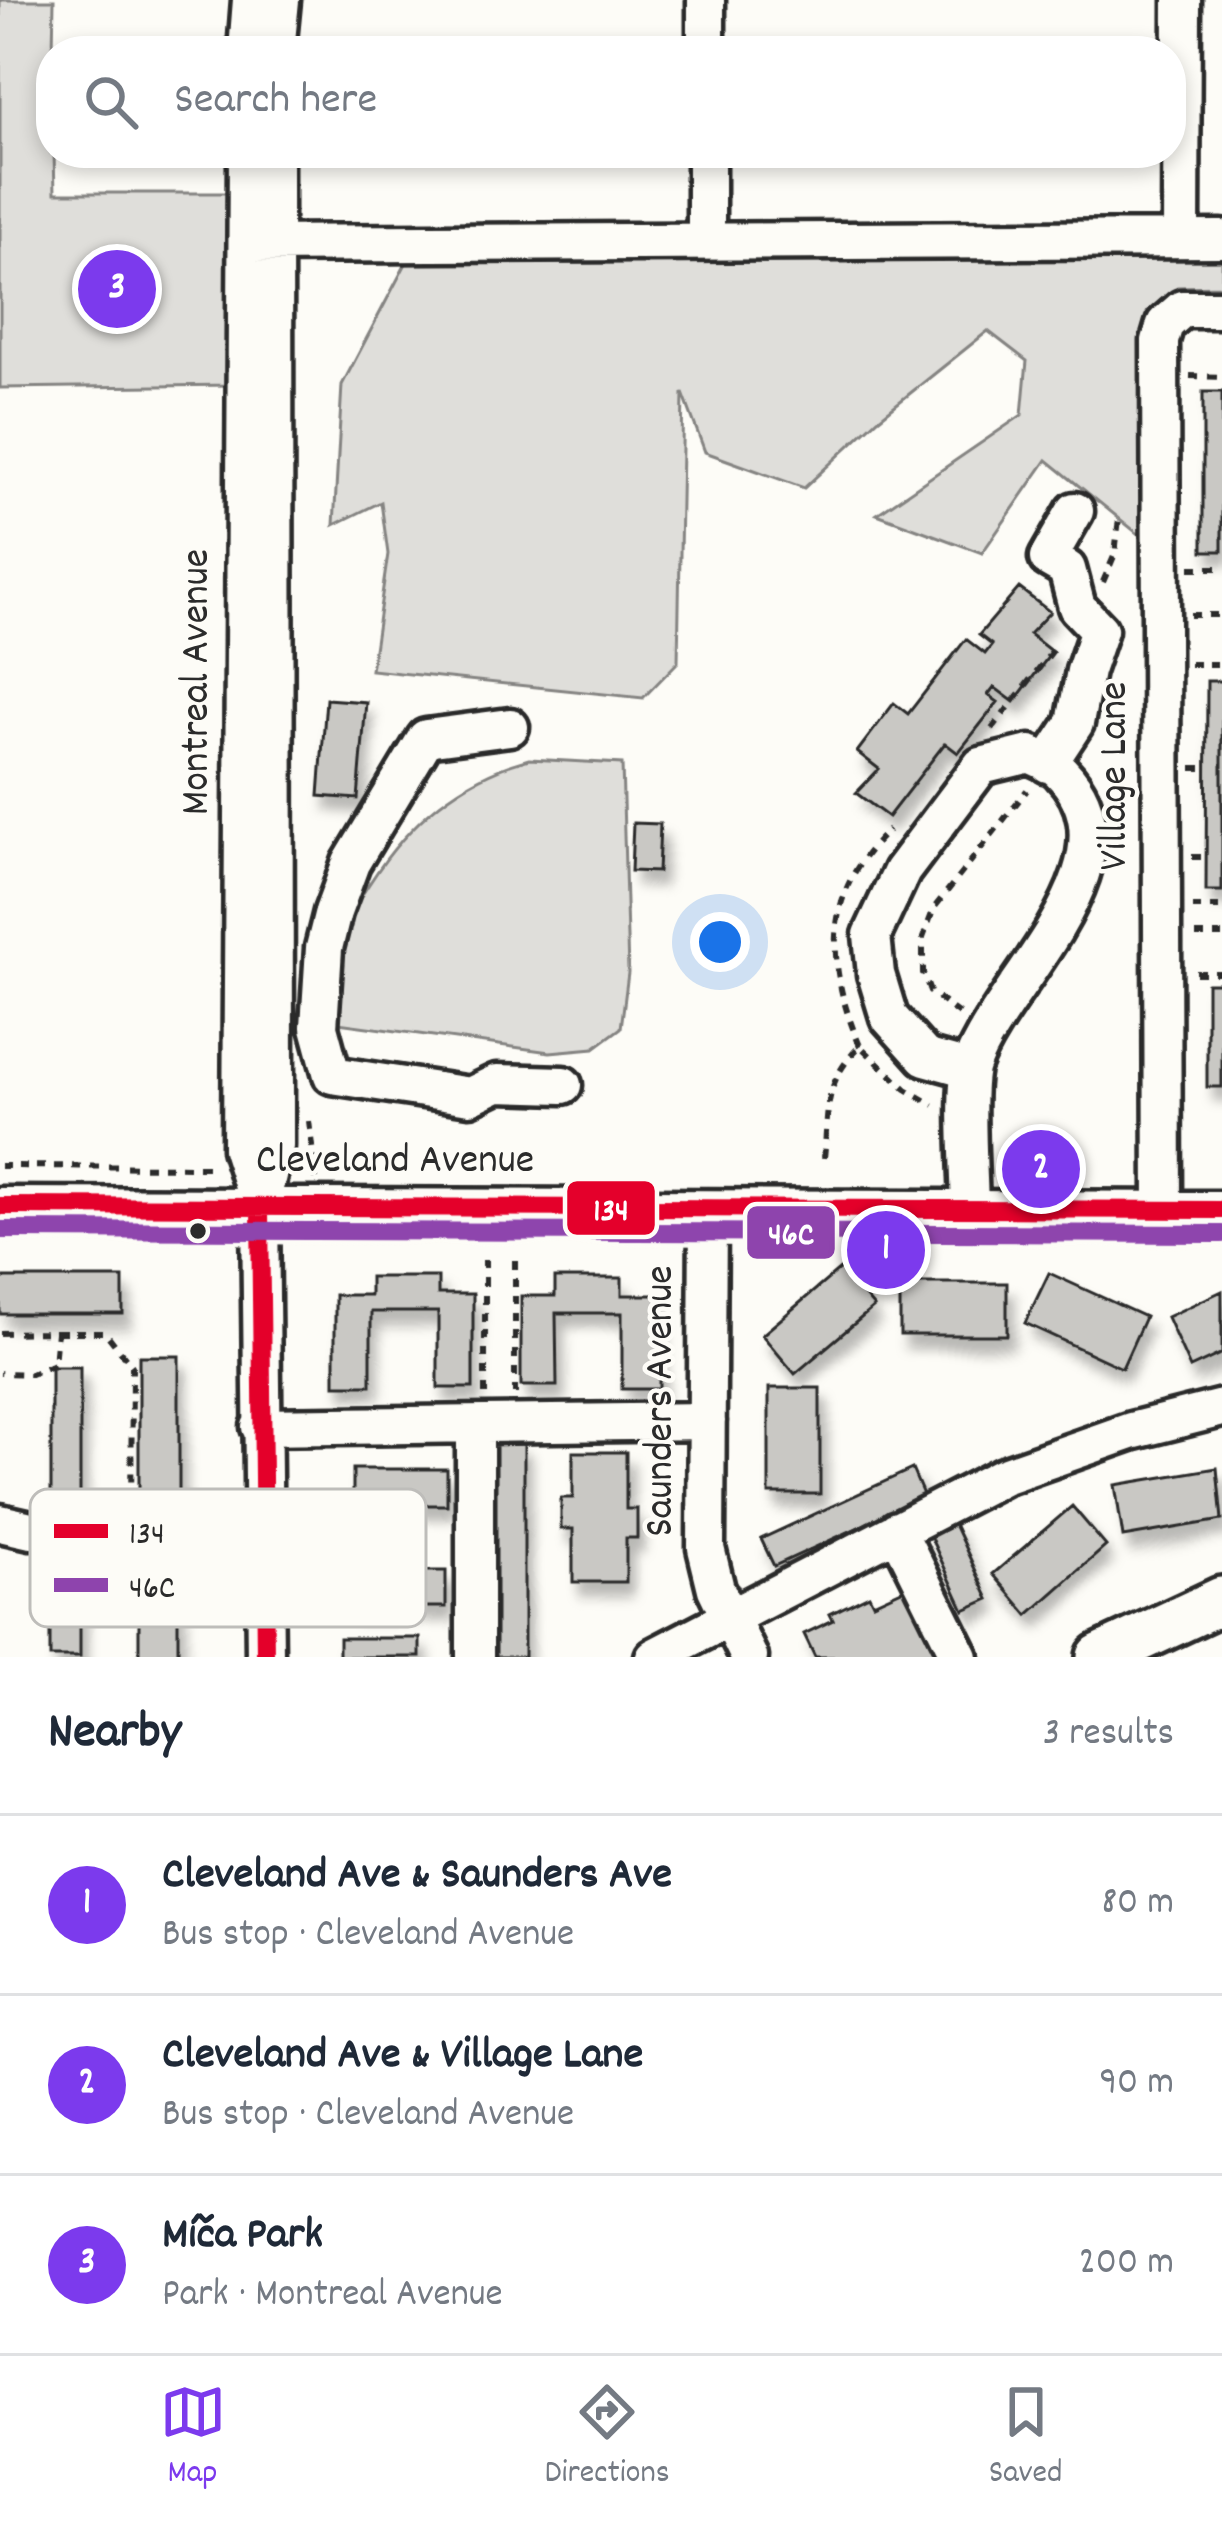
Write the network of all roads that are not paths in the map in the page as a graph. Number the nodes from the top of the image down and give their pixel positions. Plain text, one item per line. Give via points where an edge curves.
1 (251, 0) edge
2 (281, 0) edge
3 (706, 0) edge
4 (1182, 0) edge
5 (248, 36) edge
6 (277, 36) edge
7 (706, 36) edge
8 (1182, 36) edge
9 (249, 168) edge
10 (272, 168) edge
11 (706, 168) edge
12 (1181, 168) edge
13 (1181, 238) junction
14 (1222, 238) edge
15 (706, 239) junction
16 (260, 244) junction
17 (1222, 309) edge
18 (1075, 511) dead end
19 (510, 727) dead end
20 (1048, 764) junction
21 (258, 922) junction
22 (330, 923) junction
23 (969, 1069) junction
24 (563, 1085) dead end
25 (0, 1206) edge
26 (260, 1208) junction
27 (708, 1209) junction
28 (1163, 1210) junction
29 (1222, 1210) edge
30 (970, 1212) junction
31 (1222, 1408) edge
32 (707, 1421) junction
33 (491, 1426) junction
34 (260, 1427) junction
35 (262, 1489) edge
36 (897, 1530) junction
37 (1222, 1600) edge
38 (730, 1619) junction
39 (265, 1627) edge
40 (266, 1657) edge
41 (476, 1657) edge
42 (654, 1657) edge
43 (749, 1657) edge
44 (960, 1657) edge
45 (1100, 1657) edge

1 - 5 street
2 - 6 street
3 - 7 street
4 - 8 street
9 - 16 street, Montreal Avenue
10 - 16 street, Montreal Avenue
11 - 15 street
12 - 13 street
13 - 14 street
13 - 15 street
15 - 16 street
16 - 21 street, Montreal Avenue
17 - 28 street, Village Lane via 1183,309 1160,341
18 - 20 street via 1048,557 1067,569 1077,607 1099,630 1075,723
19 - 22 street via 426,738 351,863
20 - 23 street via 1087,814 1085,864 1056,931
20 - 23 street via 1030,754 981,766 902,871 872,935 890,1017 925,1057
21 - 22 street
21 - 26 street, Montreal Avenue via 275,1146
22 - 24 street via 319,1027 332,1075 470,1096 497,1082
23 - 30 street
25 - 26 street, Cleveland Avenue
26 - 27 street, Cleveland Avenue
26 - 34 street, Montreal Avenue
27 - 30 street, Cleveland Avenue
27 - 32 street, Saunders Avenue
28 - 29 street, Cleveland Avenue
28 - 30 street, Cleveland Avenue
31 - 36 street via 1003,1476
32 - 33 street
32 - 38 street, Saunders Avenue via 706,1549
33 - 34 street
33 - 41 street
34 - 35 street, Montreal Avenue
36 - 38 street
36 - 44 street
37 - 45 main road
38 - 42 street
38 - 43 street, Saunders Avenue
39 - 40 street, Montreal Avenue

